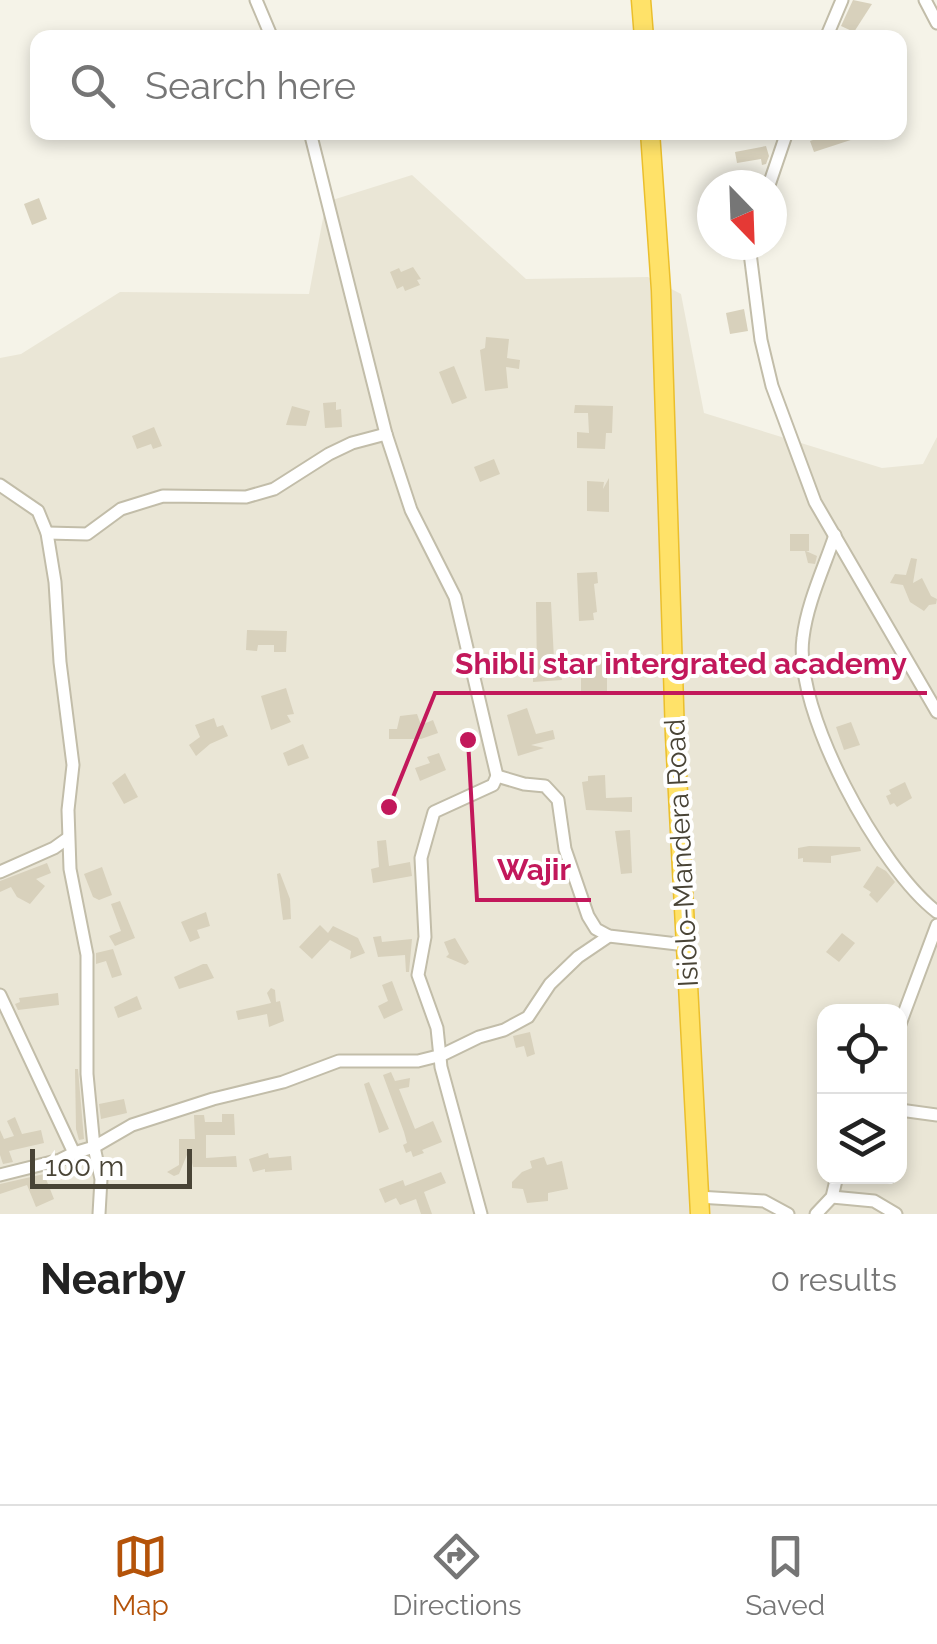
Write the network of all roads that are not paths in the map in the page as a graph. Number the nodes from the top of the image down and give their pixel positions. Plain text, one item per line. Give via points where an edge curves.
1 (256, 0) edge
2 (642, 0) edge
3 (842, 0) edge
4 (926, 0) edge
5 (937, 23) edge
6 (269, 30) edge
7 (644, 30) edge
8 (829, 30) edge
9 (312, 140) edge
10 (651, 140) edge
11 (784, 140) edge
12 (774, 170) edge
13 (751, 260) edge
14 (386, 434) junction
15 (0, 486) edge
16 (47, 533) junction
17 (834, 535) junction
18 (937, 712) edge
19 (497, 776) junction
20 (68, 838) junction
21 (0, 872) edge
22 (937, 912) edge
23 (937, 925) edge
24 (609, 936) junction
25 (686, 945) junction
26 (0, 996) edge
27 (907, 1005) edge
28 (442, 1056) junction
29 (907, 1111) edge
30 (937, 1114) edge
31 (94, 1147) junction
32 (74, 1153) junction
33 (0, 1175) edge
34 (835, 1184) edge
35 (832, 1197) junction
36 (699, 1206) edge
37 (100, 1214) edge
38 (482, 1214) edge
39 (788, 1214) edge
40 (816, 1214) edge
41 (896, 1214) edge

1 - 6 street
2 - 7 highway
3 - 8 street
4 - 5 street
9 - 14 street
10 - 25 highway, Isiolo-Mandera Road
11 - 12 street
13 - 17 street via 772,386
14 - 16 street via 329,454 274,489 246,497 164,496 122,509 87,534
14 - 19 street via 411,510 455,597
15 - 16 street via 38,511
16 - 20 street via 74,765
17 - 18 street
17 - 22 street via 802,640 806,684 819,729 870,830 918,898
19 - 24 street via 544,786 558,800 565,849 588,916
19 - 28 street via 493,785 434,812 421,858 425,938 418,976
20 - 21 street
20 - 31 street via 88,955
23 - 27 street
24 - 25 street
24 - 28 street via 550,984 528,1017
25 - 36 highway, Isiolo-Mandera Road
26 - 32 street
28 - 31 street via 339,1060 132,1125
28 - 38 street
29 - 30 street
31 - 32 street
31 - 37 street
32 - 33 street
34 - 35 street
35 - 40 street
35 - 41 street via 874,1201
36 - 39 street via 764,1201

